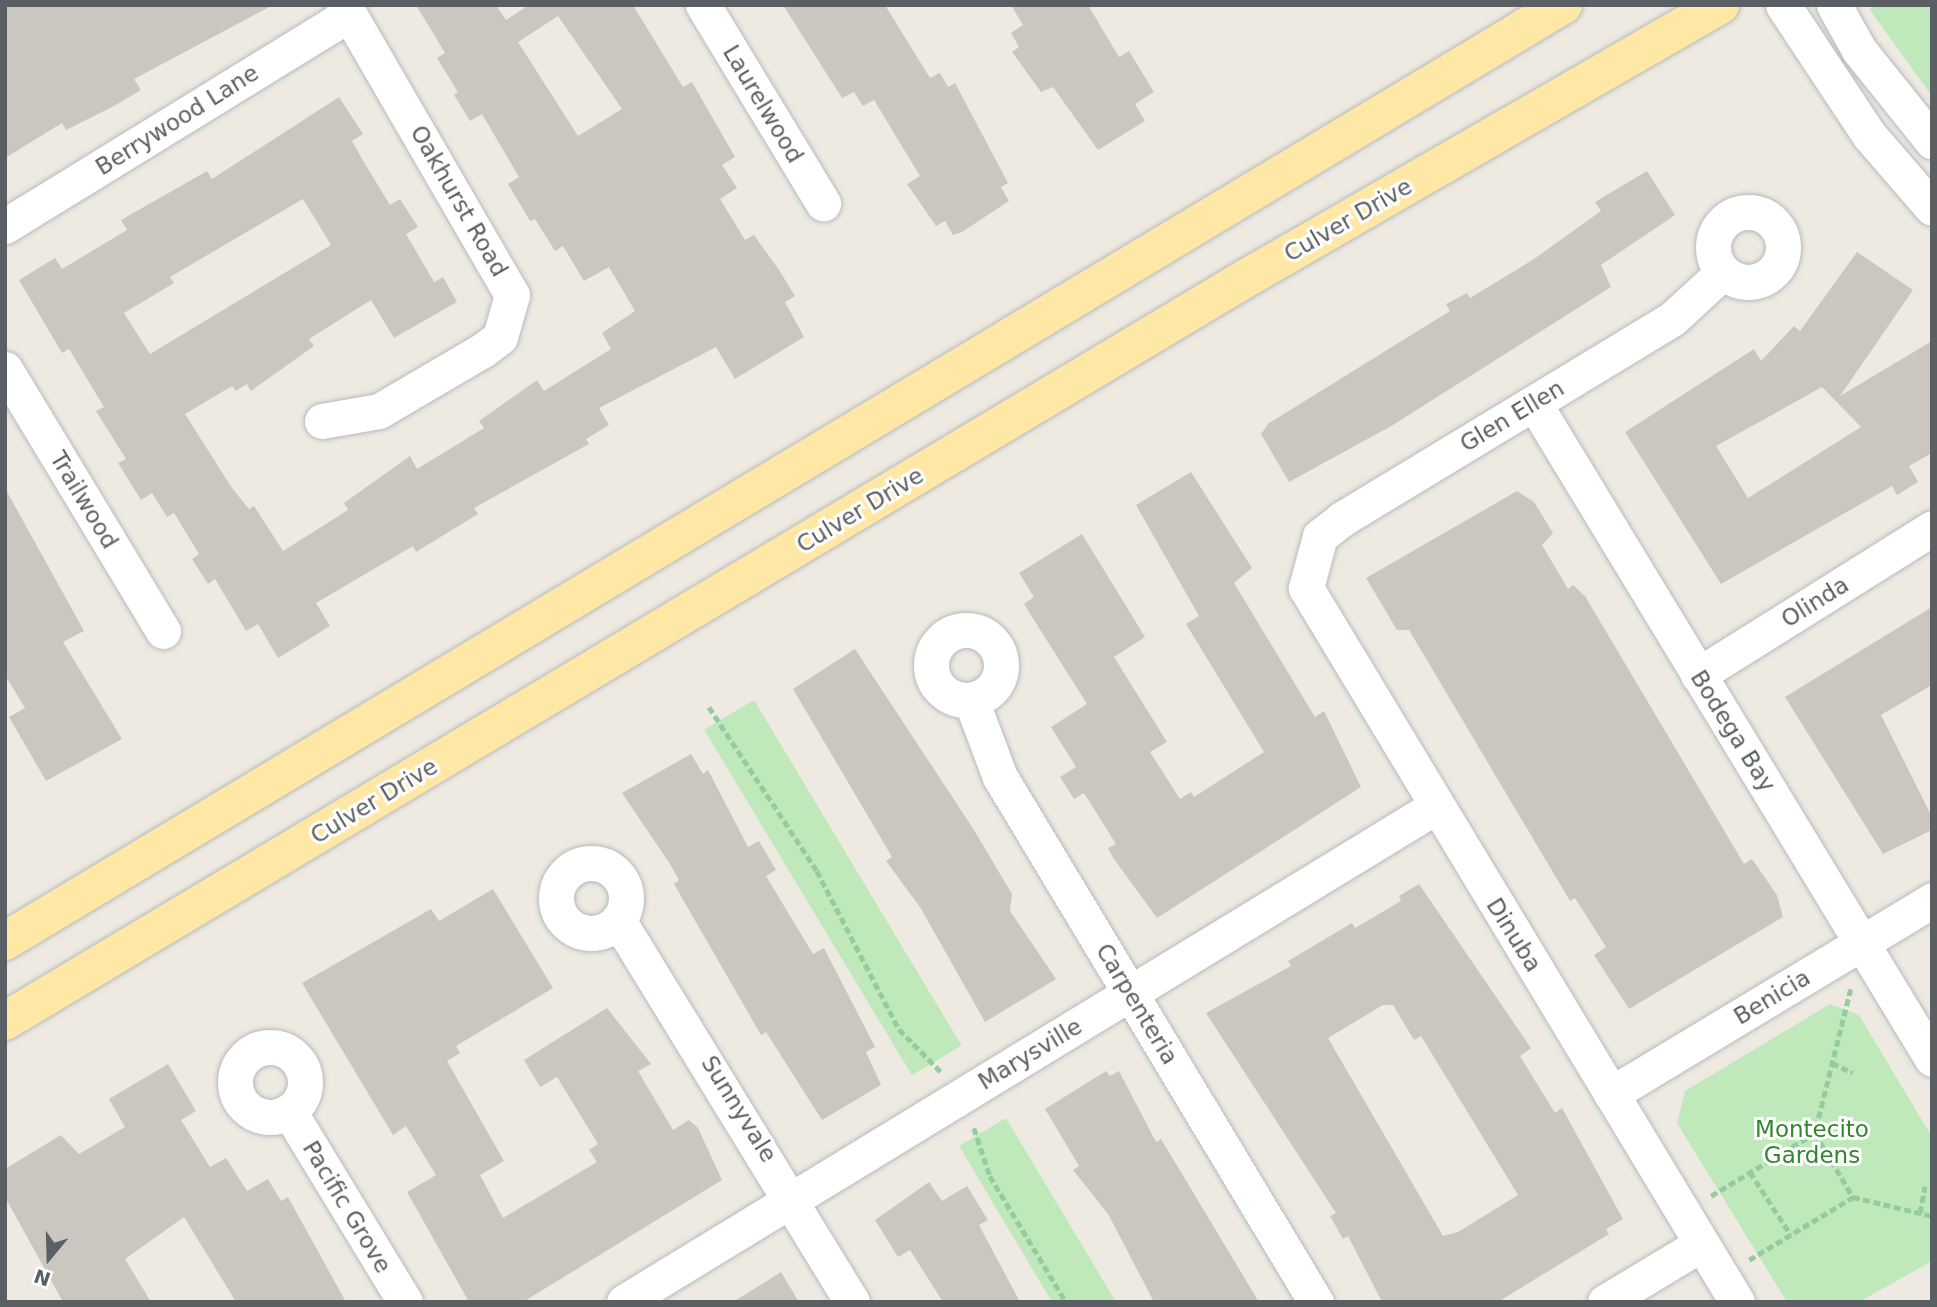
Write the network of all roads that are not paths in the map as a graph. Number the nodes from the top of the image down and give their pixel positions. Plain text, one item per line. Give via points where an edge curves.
1 (704, 5) edge
2 (1563, 5) edge
3 (1720, 5) edge
4 (1783, 5) edge
5 (1834, 5) edge
6 (347, 10) edge
7 (1932, 141) edge
8 (823, 204) dead end
9 (1932, 208) edge
10 (5, 226) edge
11 (1723, 272) dead end
12 (5, 369) edge
13 (1534, 403) junction
14 (321, 421) dead end
15 (1932, 528) edge
16 (1308, 563) joint
17 (163, 631) dead end
18 (1698, 675) junction
19 (971, 700) dead end
20 (1435, 807) junction
21 (1932, 900) edge
22 (618, 920) dead end
23 (5, 941) edge
24 (1863, 943) junction
25 (1130, 993) junction
26 (5, 1021) edge
27 (1932, 1059) edge
28 (1611, 1094) junction
29 (289, 1111) dead end
30 (794, 1198) junction
31 (1701, 1244) junction
32 (1729, 1289) edge
33 (405, 1302) edge
34 (624, 1302) edge
35 (852, 1302) edge
36 (1316, 1302) edge
37 (1605, 1302) edge

1 - 8 street, Laurelwood
2 - 23 main road
3 - 26 main road, Culver Drive via 1251,276
4 - 9 street via 1861,124
5 - 7 street via 1859,50
6 - 10 street, Berrywood Lane
6 - 14 street, Oakhurst Road via 512,295 500,337 484,350 379,411
11 - 13 street, Glen Ellen via 1672,319
12 - 17 street, Trailwood
13 - 16 street, Glen Ellen via 1342,519 1320,536
13 - 18 street, Bodega Bay
15 - 18 street, Olinda
16 - 20 street, Dinuba via 1306,588 1318,613
18 - 24 street, Bodega Bay
19 - 25 street, Carpenteria via 1000,776
20 - 25 street, Marysville
20 - 28 street, Dinuba
21 - 24 street, Benicia
22 - 30 street, Sunnyvale
24 - 27 street, Bodega Bay
24 - 28 street, Benicia
25 - 30 street, Marysville
25 - 36 street, Carpenteria
28 - 31 street, Dinuba
29 - 33 street, Pacific Grove
30 - 34 street, Marysville
30 - 35 street, Sunnyvale
31 - 32 street, Dinuba
31 - 37 street

